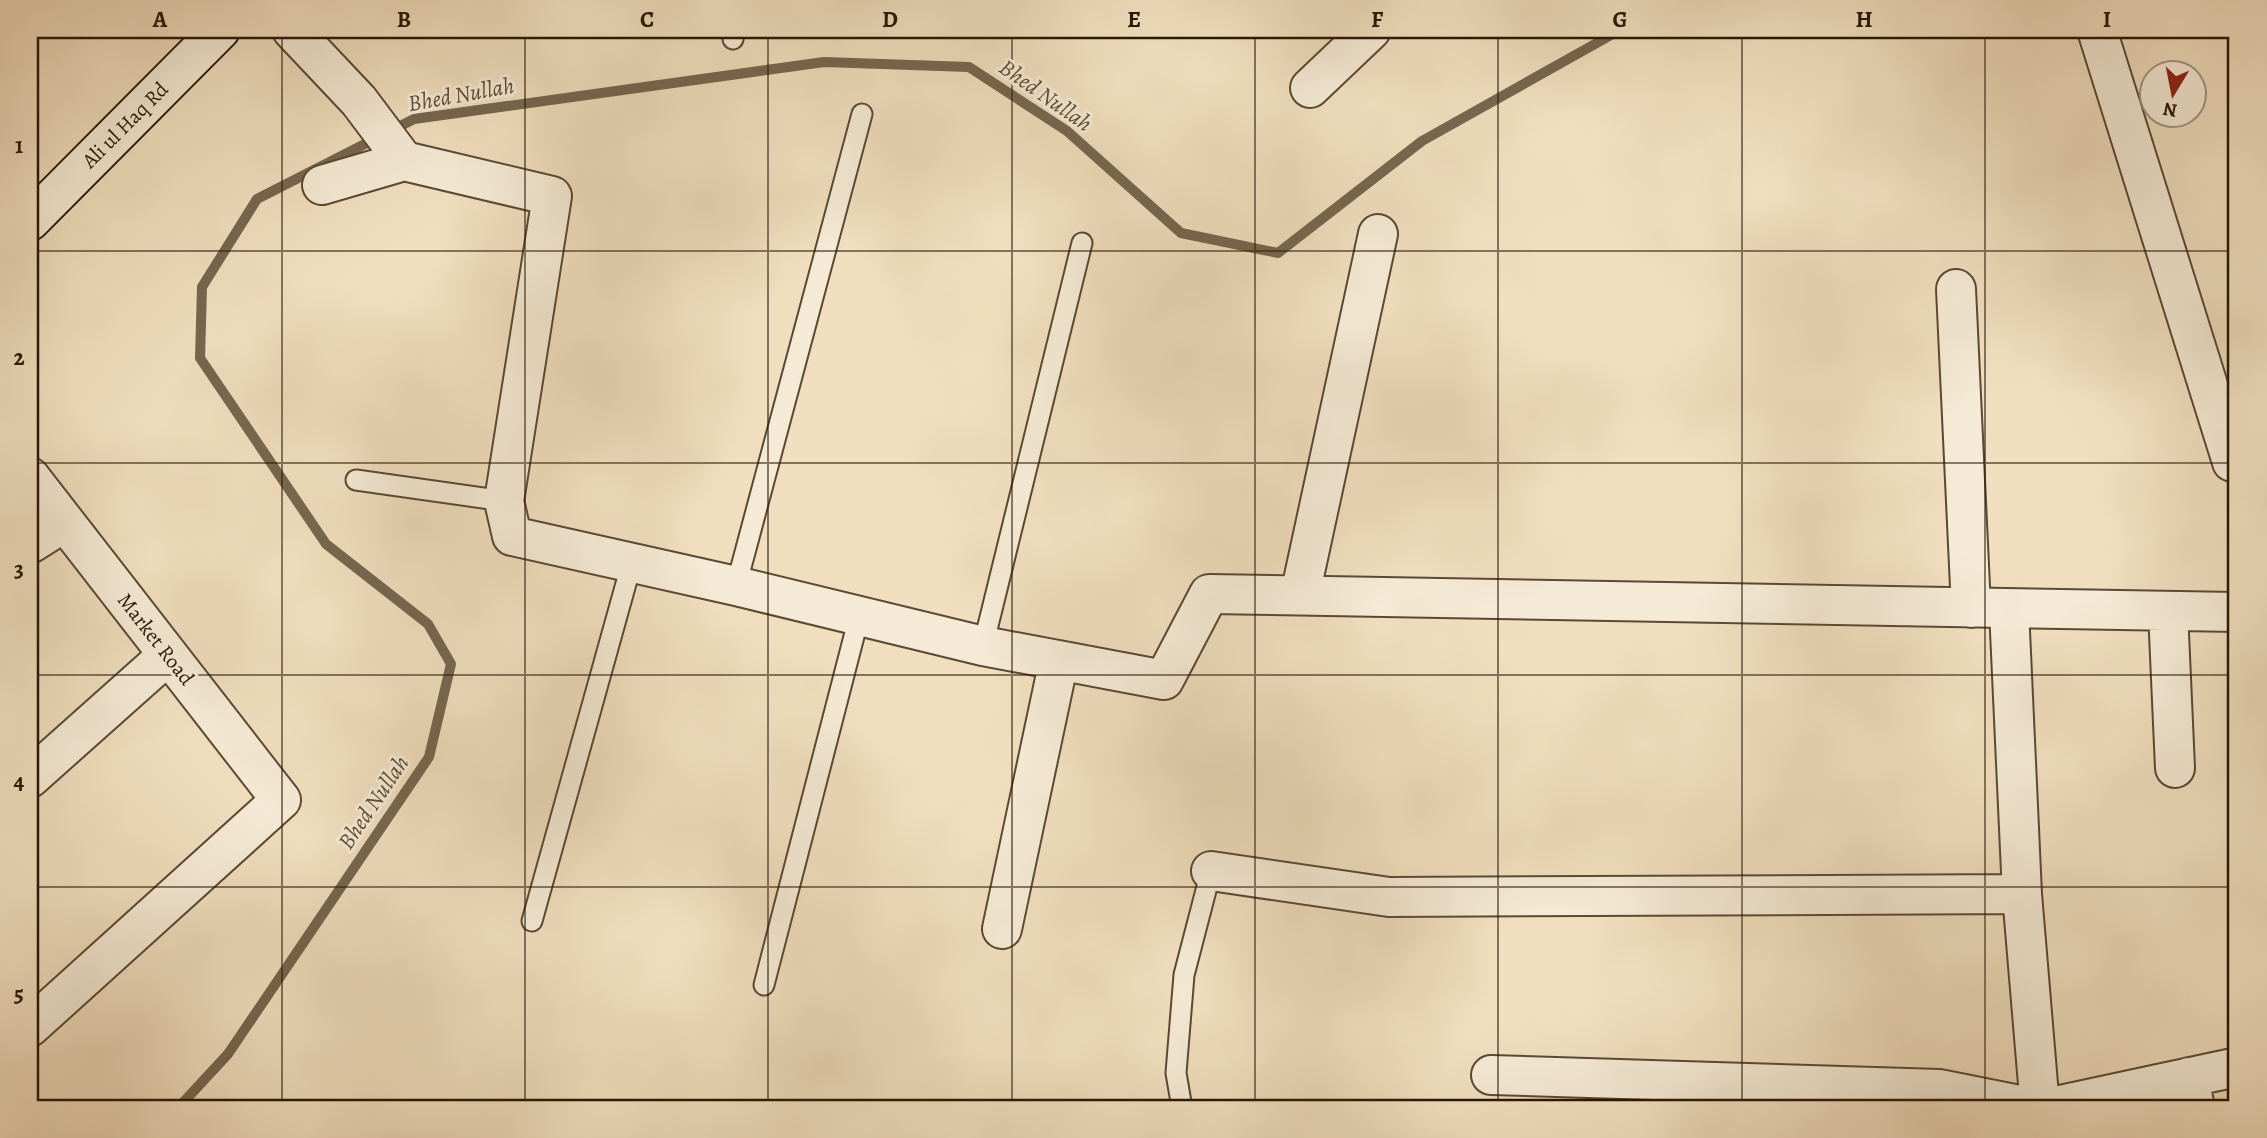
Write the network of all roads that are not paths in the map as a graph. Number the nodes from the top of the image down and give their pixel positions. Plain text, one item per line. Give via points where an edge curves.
1 (220, 30) edge
2 (292, 30) edge
3 (1371, 30) edge
4 (2097, 30) edge
5 (1310, 88) dead end
6 (862, 114) dead end
7 (404, 161) junction
8 (322, 185) dead end
9 (30, 221) edge
10 (1378, 234) dead end
11 (1083, 243) dead end
12 (1956, 289) dead end
13 (2237, 461) edge
14 (30, 477) edge
15 (356, 480) dead end
16 (504, 501) junction
17 (65, 522) junction
18 (30, 544) edge
19 (632, 562) junction
20 (736, 586) junction
21 (1300, 595) junction
22 (1970, 608) junction
23 (2009, 608) junction
24 (2168, 611) junction
25 (2237, 612) edge
26 (859, 617) junction
27 (983, 646) junction
28 (168, 655) junction
29 (1059, 660) junction
30 (2175, 768) dead end
31 (30, 778) edge
32 (1211, 871) joint
33 (2022, 894) junction
34 (532, 921) dead end
35 (1002, 929) dead end
36 (764, 985) dead end
37 (30, 1027) edge
38 (2237, 1067) edge
39 (1492, 1075) dead end
40 (2192, 1093) edge
41 (1182, 1108) edge
42 (2034, 1108) edge
43 (2040, 1108) edge
44 (2046, 1108) edge

1 - 9 street, Ali ul Haq Rd
2 - 7 street via 359,101
3 - 5 street
4 - 13 street via 2232,462
6 - 20 lane
7 - 8 street
7 - 16 street via 552,197
10 - 21 street
11 - 27 lane
12 - 22 street
14 - 17 street, Market Road
15 - 16 lane
16 - 19 street via 512,536
17 - 18 street
17 - 28 street, Market Road
19 - 20 street
19 - 34 lane
20 - 26 street
21 - 22 street
21 - 29 street via 1209,594 1164,680
22 - 23 street
23 - 24 street
23 - 33 street
24 - 25 street
24 - 30 street
26 - 27 street
26 - 36 lane
27 - 29 street
28 - 31 street
28 - 37 street, Market Road via 281,800
29 - 35 street
32 - 33 street via 1389,897
32 - 41 lane via 1184,975 1176,1073
33 - 43 street
38 - 40 street
39 - 42 street via 1940,1089
40 - 44 street

